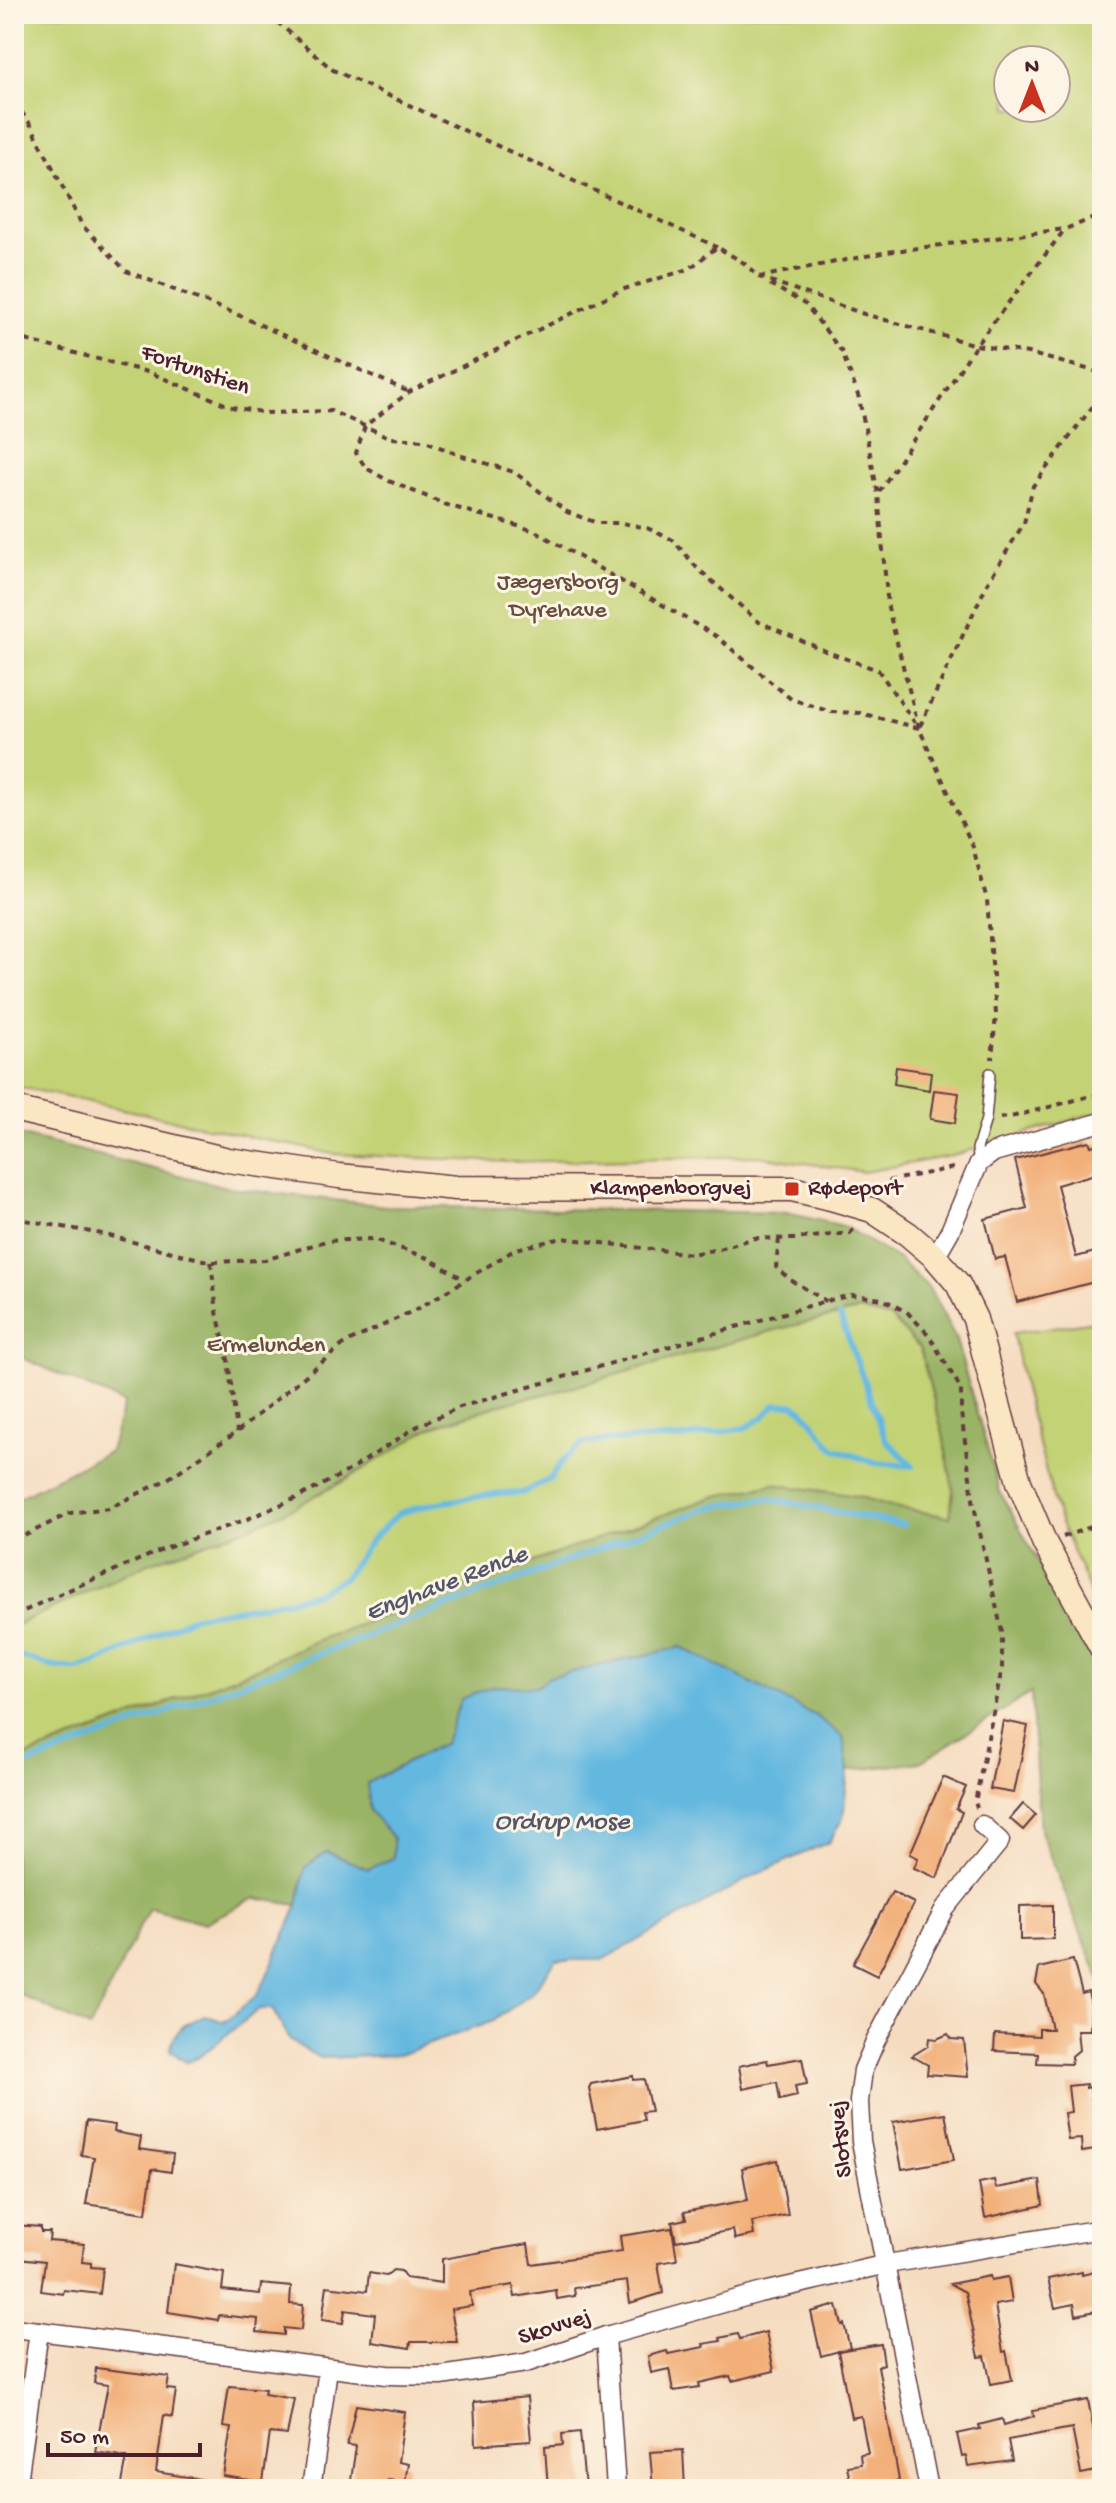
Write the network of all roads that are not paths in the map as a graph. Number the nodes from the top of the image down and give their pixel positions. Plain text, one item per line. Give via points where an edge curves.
1 (990, 1073) road end
2 (14, 1109) edge
3 (1102, 1122) edge
4 (979, 1163) junction
5 (935, 1257) junction
6 (1102, 1648) edge
7 (982, 1825) road end
8 (1102, 2229) edge
9 (887, 2264) junction
10 (14, 2328) edge
11 (39, 2331) junction
12 (606, 2336) junction
13 (328, 2369) junction
14 (17, 2489) edge
15 (311, 2489) edge
16 (616, 2489) edge
17 (929, 2489) edge

1 - 4 lane
2 - 5 street, Klampenborgvej via 228,1160 339,1176 456,1188 792,1189 872,1210
3 - 4 street via 994,1152
4 - 5 street
5 - 6 street, Klampenborgvej via 958,1284 975,1319 1019,1482 1045,1544
7 - 9 street, Slotsvej via 1000,1841 945,1909 863,2070 861,2141
8 - 9 street, Skovvej
9 - 12 street, Skovvej
9 - 17 street, Slotsvej
10 - 11 street, Skovvej
11 - 13 street, Skovvej
11 - 14 street
12 - 13 street, Skovvej via 526,2363 441,2376
12 - 16 street
13 - 15 street

